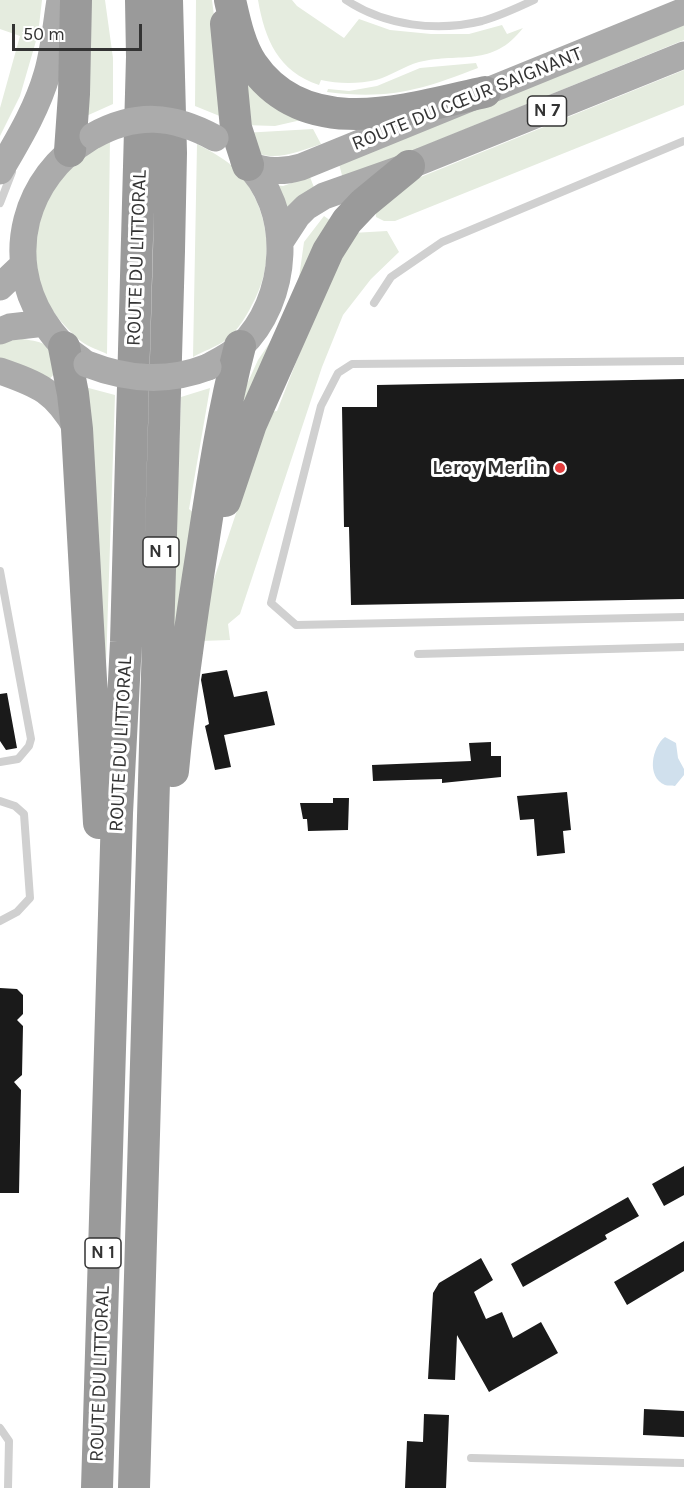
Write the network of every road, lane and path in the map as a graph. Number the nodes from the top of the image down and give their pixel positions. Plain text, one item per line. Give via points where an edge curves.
1 (60, 0) edge
2 (76, 0) edge
3 (141, 0) edge
4 (167, 0) edge
5 (224, 0) edge
6 (230, 0) edge
7 (346, 0) edge
8 (534, 0) edge
9 (684, 11) edge
10 (684, 54) edge
11 (42, 90) junction
12 (485, 92) junction
13 (684, 141) edge
14 (81, 143) junction
15 (248, 165) junction
16 (410, 166) junction
17 (0, 171) edge
18 (0, 203) edge
19 (280, 242) junction
20 (22, 265) junction
21 (0, 287) edge
22 (374, 303) dead end
23 (45, 323) junction
24 (0, 331) edge
25 (240, 346) junction
26 (76, 356) junction
27 (684, 361) edge
28 (0, 371) edge
29 (77, 429) junction
30 (0, 571) edge
31 (195, 596) junction
32 (684, 617) edge
33 (684, 647) edge
34 (418, 654) dead end
35 (0, 762) edge
36 (0, 801) edge
37 (0, 921) edge
38 (110, 1028) junction
39 (146, 1043) junction
40 (0, 1428) edge
41 (471, 1458) dead end
42 (684, 1463) edge
43 (8, 1488) edge
44 (97, 1488) edge
45 (134, 1488) edge

1 - 11 main road
2 - 14 highway
3 - 38 highway, ROUTE DU LITTORAL / N 1 via 130,505
4 - 39 highway, ROUTE DU LITTORAL / N 1 via 171,164
5 - 15 highway via 236,128
6 - 12 highway via 252,64 271,85 305,107 357,114 420,107
7 - 8 lane via 378,17 431,26 481,21
9 - 12 main road, ROUTE DU CŒUR SAIGNANT / N 7
10 - 16 main road, ROUTE DU CŒUR SAIGNANT / N 7
11 - 17 main road
11 - 18 lane
12 - 15 main road, ROUTE DU CŒUR SAIGNANT / N 7 via 292,170 266,171
13 - 22 lane via 442,242 391,277
14 - 15 main road, bridge via 117,124 160,119 188,125 215,138
14 - 20 main road via 57,165 36,195 25,228
15 - 19 main road via 270,202
16 - 19 main road, ROUTE DU CŒUR SAIGNANT / N 7 via 314,202 297,216
16 - 31 highway via 347,221 321,265 251,424
19 - 25 main road via 279,271 270,302
20 - 21 main road
20 - 23 main road via 30,294
23 - 24 main road
23 - 26 main road
25 - 26 main road, bridge via 208,367 171,378 115,374
25 - 31 highway via 213,475
26 - 29 highway
27 - 32 lane via 352,364 338,374 321,406 271,603 296,625
28 - 29 main road via 51,394
29 - 38 highway
30 - 35 lane via 31,739 18,759
31 - 39 highway via 181,686
33 - 34 lane
36 - 37 lane via 24,814 30,898 17,912
38 - 44 highway, ROUTE DU LITTORAL / N 1
39 - 45 highway, ROUTE DU LITTORAL / N 1
40 - 43 lane via 9,1441
41 - 42 lane

